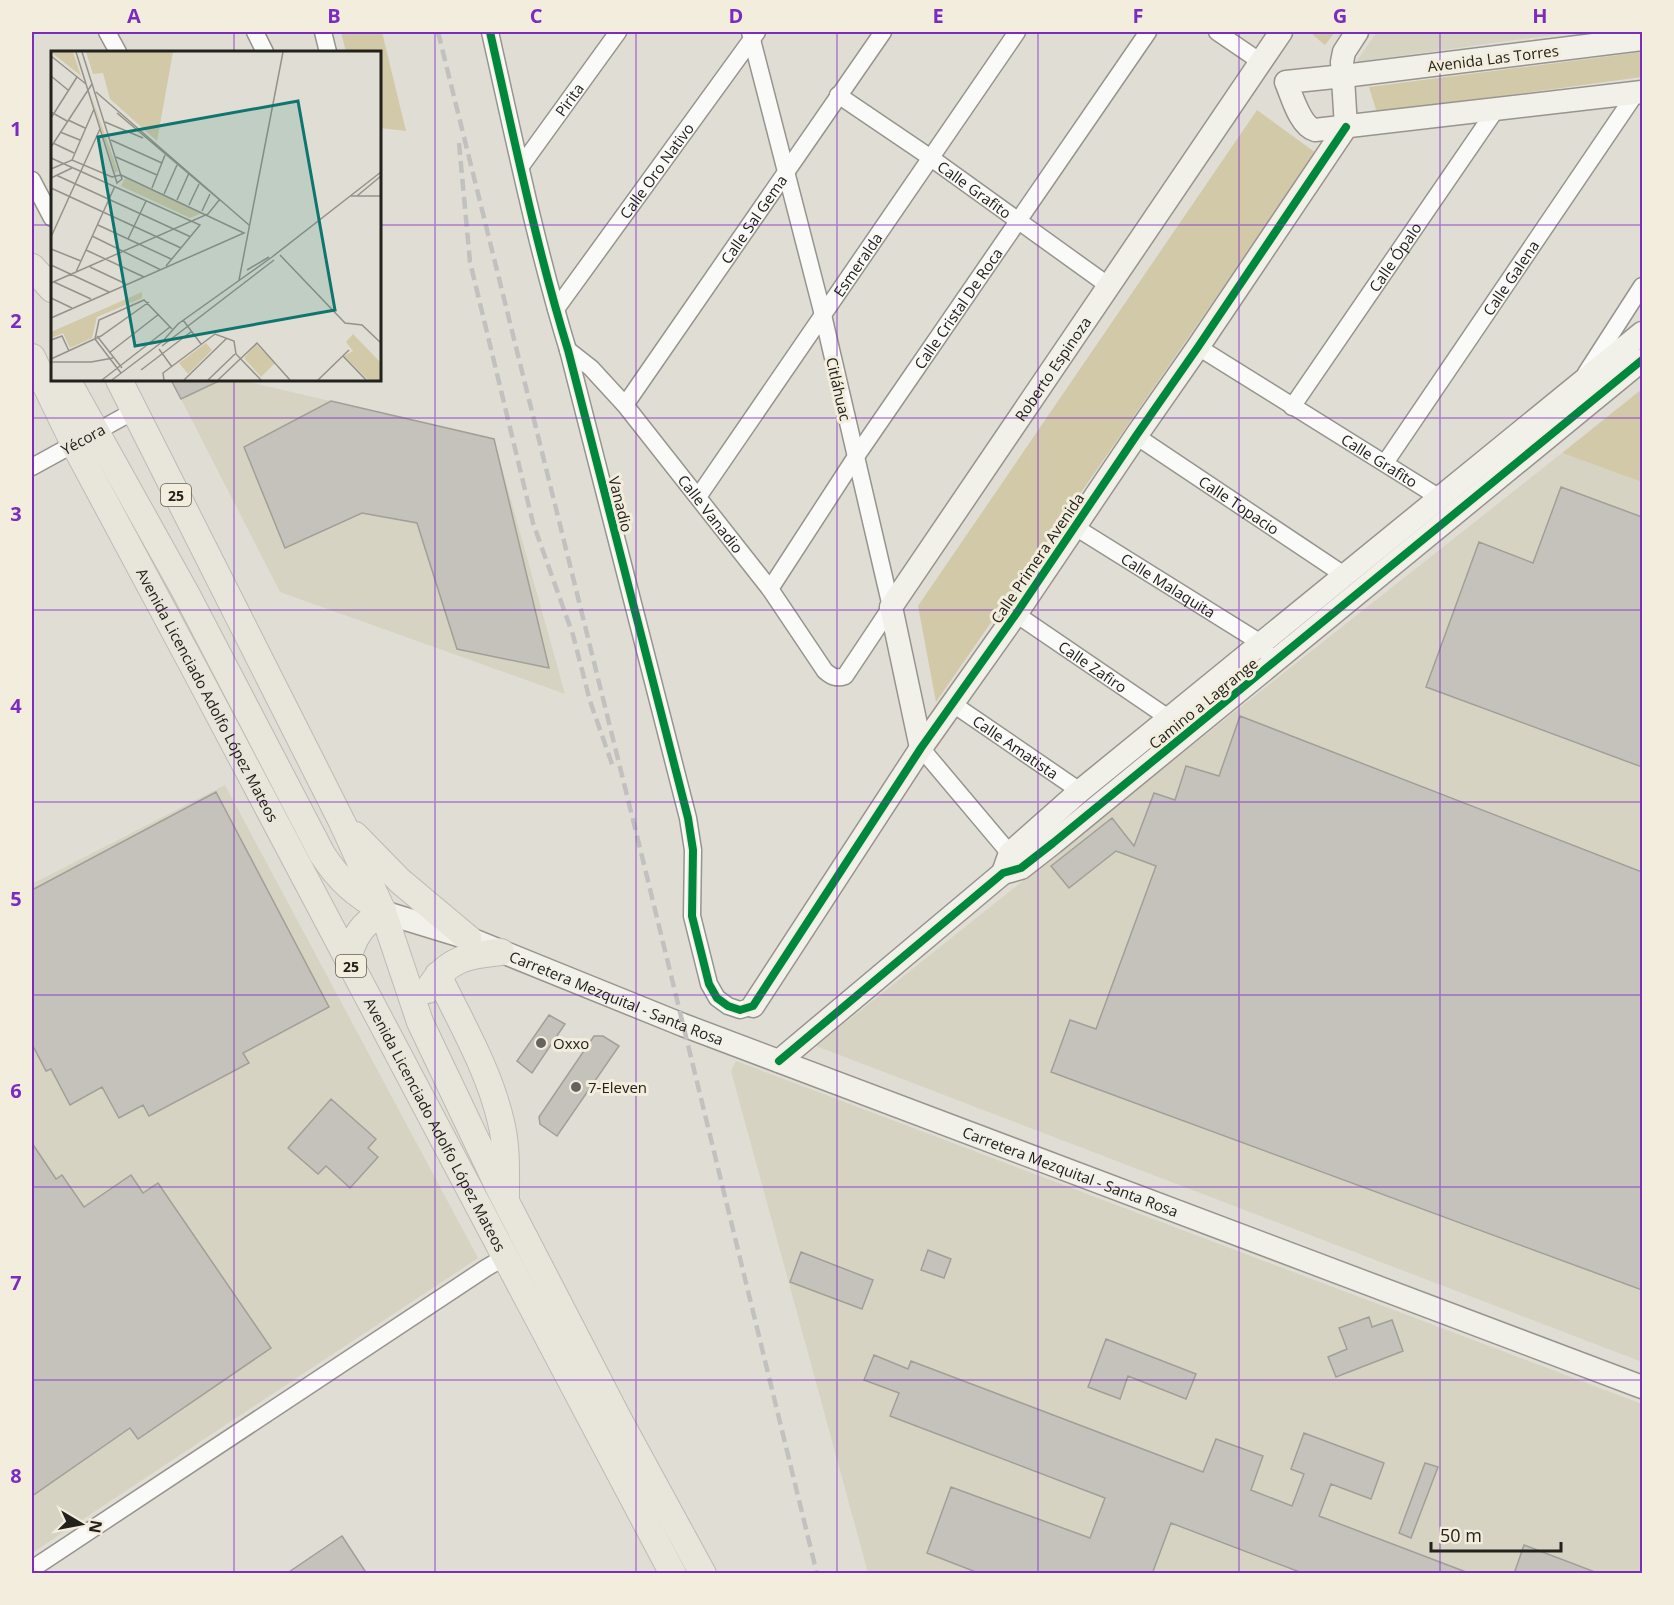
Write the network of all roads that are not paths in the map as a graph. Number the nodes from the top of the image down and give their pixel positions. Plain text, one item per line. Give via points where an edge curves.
1 (107, 32) edge
2 (255, 32) edge
3 (323, 32) edge
4 (490, 32) edge
5 (618, 32) edge
6 (883, 32) edge
7 (1017, 32) edge
8 (1148, 32) edge
9 (1217, 32) edge
10 (1281, 32) edge
11 (1357, 32) edge
12 (753, 34) edge
13 (1642, 39) edge
14 (117, 51) edge
15 (264, 51) edge
16 (328, 51) edge
17 (1261, 62) junction
18 (1344, 76) junction
19 (1286, 82) junction
20 (1639, 92) edge
21 (838, 95) junction
22 (1497, 108) junction
23 (1347, 127) junction
24 (931, 158) junction
25 (521, 166) junction
26 (786, 171) junction
27 (32, 180) edge
28 (51, 216) edge
29 (1017, 220) junction
30 (32, 267) edge
31 (1109, 286) junction
32 (1642, 286) edge
33 (51, 288) edge
34 (556, 309) junction
35 (823, 315) junction
36 (1642, 333) edge
37 (1198, 347) junction
38 (568, 350) junction
39 (32, 355) edge
40 (1642, 360) edge
41 (51, 367) edge
42 (65, 381) edge
43 (119, 381) edge
44 (1577, 387) junction
45 (625, 405) junction
46 (1292, 407) junction
47 (134, 411) junction
48 (96, 431) junction
49 (1136, 436) junction
50 (74, 444) junction
51 (32, 448) edge
52 (855, 458) junction
53 (1385, 464) junction
54 (35, 465) edge
55 (698, 498) junction
56 (1440, 498) junction
57 (1075, 527) junction
58 (1344, 575) junction
59 (770, 589) junction
60 (891, 607) junction
61 (1016, 614) junction
62 (1261, 643) junction
63 (1273, 663) junction
64 (845, 676) joint
65 (953, 704) junction
66 (1170, 719) junction
67 (921, 748) junction
68 (1080, 792) junction
69 (342, 822) junction
70 (1011, 865) junction
71 (383, 912) junction
72 (468, 938) junction
73 (501, 952) junction
74 (348, 960) junction
75 (438, 975) junction
76 (753, 1006) joint
77 (420, 1022) junction
78 (779, 1061) junction
79 (506, 1202) junction
80 (504, 1257) junction
81 (1642, 1388) edge
82 (32, 1569) edge
83 (673, 1574) edge
84 (703, 1574) edge

1 - 14 street
2 - 15 street
3 - 16 street
4 - 25 street, Vanadio
5 - 25 street, Pirita
6 - 21 street, Calle Sal Gema
7 - 24 street, Esmeralda
8 - 29 street, Calle Cristal De Roca
9 - 17 street
10 - 17 street, Roberto Espinoza
11 - 18 street via 1344,52
12 - 26 street, Citláhuac
12 - 34 street, Calle Oro Nativo
13 - 18 street, Avenida Las Torres
17 - 19 street
17 - 31 street, Roberto Espinoza
18 - 19 street, Avenida Las Torres
18 - 23 street
19 - 23 street via 1310,129
20 - 22 street
20 - 53 street, Calle Galena
21 - 24 street, Calle Grafito
21 - 26 street, Calle Sal Gema
22 - 23 street
22 - 46 street, Calle Ópalo
23 - 37 street, Calle Primera Avenida
24 - 29 street, Calle Grafito
24 - 35 street, Esmeralda
25 - 34 street, Vanadio
26 - 35 street, Citláhuac
26 - 45 street, Calle Sal Gema
27 - 28 street
29 - 31 street, Calle Grafito
29 - 52 street, Calle Cristal De Roca
30 - 33 main road
31 - 60 street, Roberto Espinoza
32 - 44 street
34 - 38 street, Vanadio
35 - 52 street, Citláhuac
35 - 55 street, Esmeralda
36 - 44 street, Camino a Lagrange
37 - 46 street, Calle Grafito
37 - 49 street, Calle Primera Avenida
38 - 45 street, Calle Vanadio via 591,368
38 - 76 street, Vanadio via 688,818 693,850 692,916 709,984 717,998 728,1006 740,1010
39 - 41 main road
39 - 50 main road, Avenida Licenciado Adolfo López Mateos / 25
40 - 63 street, Camino a Lagrange
42 - 48 main road
43 - 47 main road, Avenida Licenciado Adolfo López Mateos / 25
44 - 56 street, Camino a Lagrange
45 - 55 street, Calle Vanadio
46 - 53 street, Calle Grafito
47 - 48 street, Yécora
47 - 69 main road, Avenida Licenciado Adolfo López Mateos / 25
48 - 50 street, Yécora
48 - 71 main road via 322,854 345,885
49 - 57 street, Calle Primera Avenida
49 - 58 street, Calle Topacio
50 - 54 street, Yécora
50 - 74 main road, Avenida Licenciado Adolfo López Mateos / 25
51 - 54 street
52 - 59 street, Calle Cristal De Roca
52 - 60 street, Citláhuac
53 - 56 street, Calle Grafito
55 - 59 street, Calle Vanadio
56 - 58 street, Camino a Lagrange
57 - 61 street, Calle Primera Avenida
57 - 62 street, Calle Malaquita
58 - 62 street, Camino a Lagrange
59 - 64 street, Calle Vanadio via 825,671 835,678
60 - 64 street, Roberto Espinoza
60 - 67 street, Citláhuac
61 - 65 street, Calle Primera Avenida
61 - 66 street, Calle Zafiro
62 - 63 street
62 - 66 street, Camino a Lagrange
63 - 70 street, Camino a Lagrange
65 - 67 street, Calle Primera Avenida
65 - 68 street, Calle Amatista
66 - 68 street, Camino a Lagrange
67 - 70 street
67 - 76 street, Calle Primera Avenida
68 - 70 street, Camino a Lagrange
69 - 71 main road, Avenida Licenciado Adolfo López Mateos / 25
69 - 72 main road via 400,881
70 - 78 street, Camino a Lagrange
71 - 72 street, Carretera Mezquital - Santa Rosa
71 - 74 main road via 363,926
71 - 77 main road, Avenida Licenciado Adolfo López Mateos / 25
72 - 73 street, Carretera Mezquital - Santa Rosa
73 - 75 main road via 465,957
73 - 78 street, Carretera Mezquital - Santa Rosa
74 - 80 main road, Avenida Licenciado Adolfo López Mateos / 25
75 - 77 main road via 426,995
75 - 79 main road via 495,1098 505,1145
77 - 79 main road, Avenida Licenciado Adolfo López Mateos / 25
78 - 81 street, Carretera Mezquital - Santa Rosa
79 - 84 main road, Avenida Licenciado Adolfo López Mateos / 25
80 - 82 street
80 - 83 main road, Avenida Licenciado Adolfo López Mateos / 25

